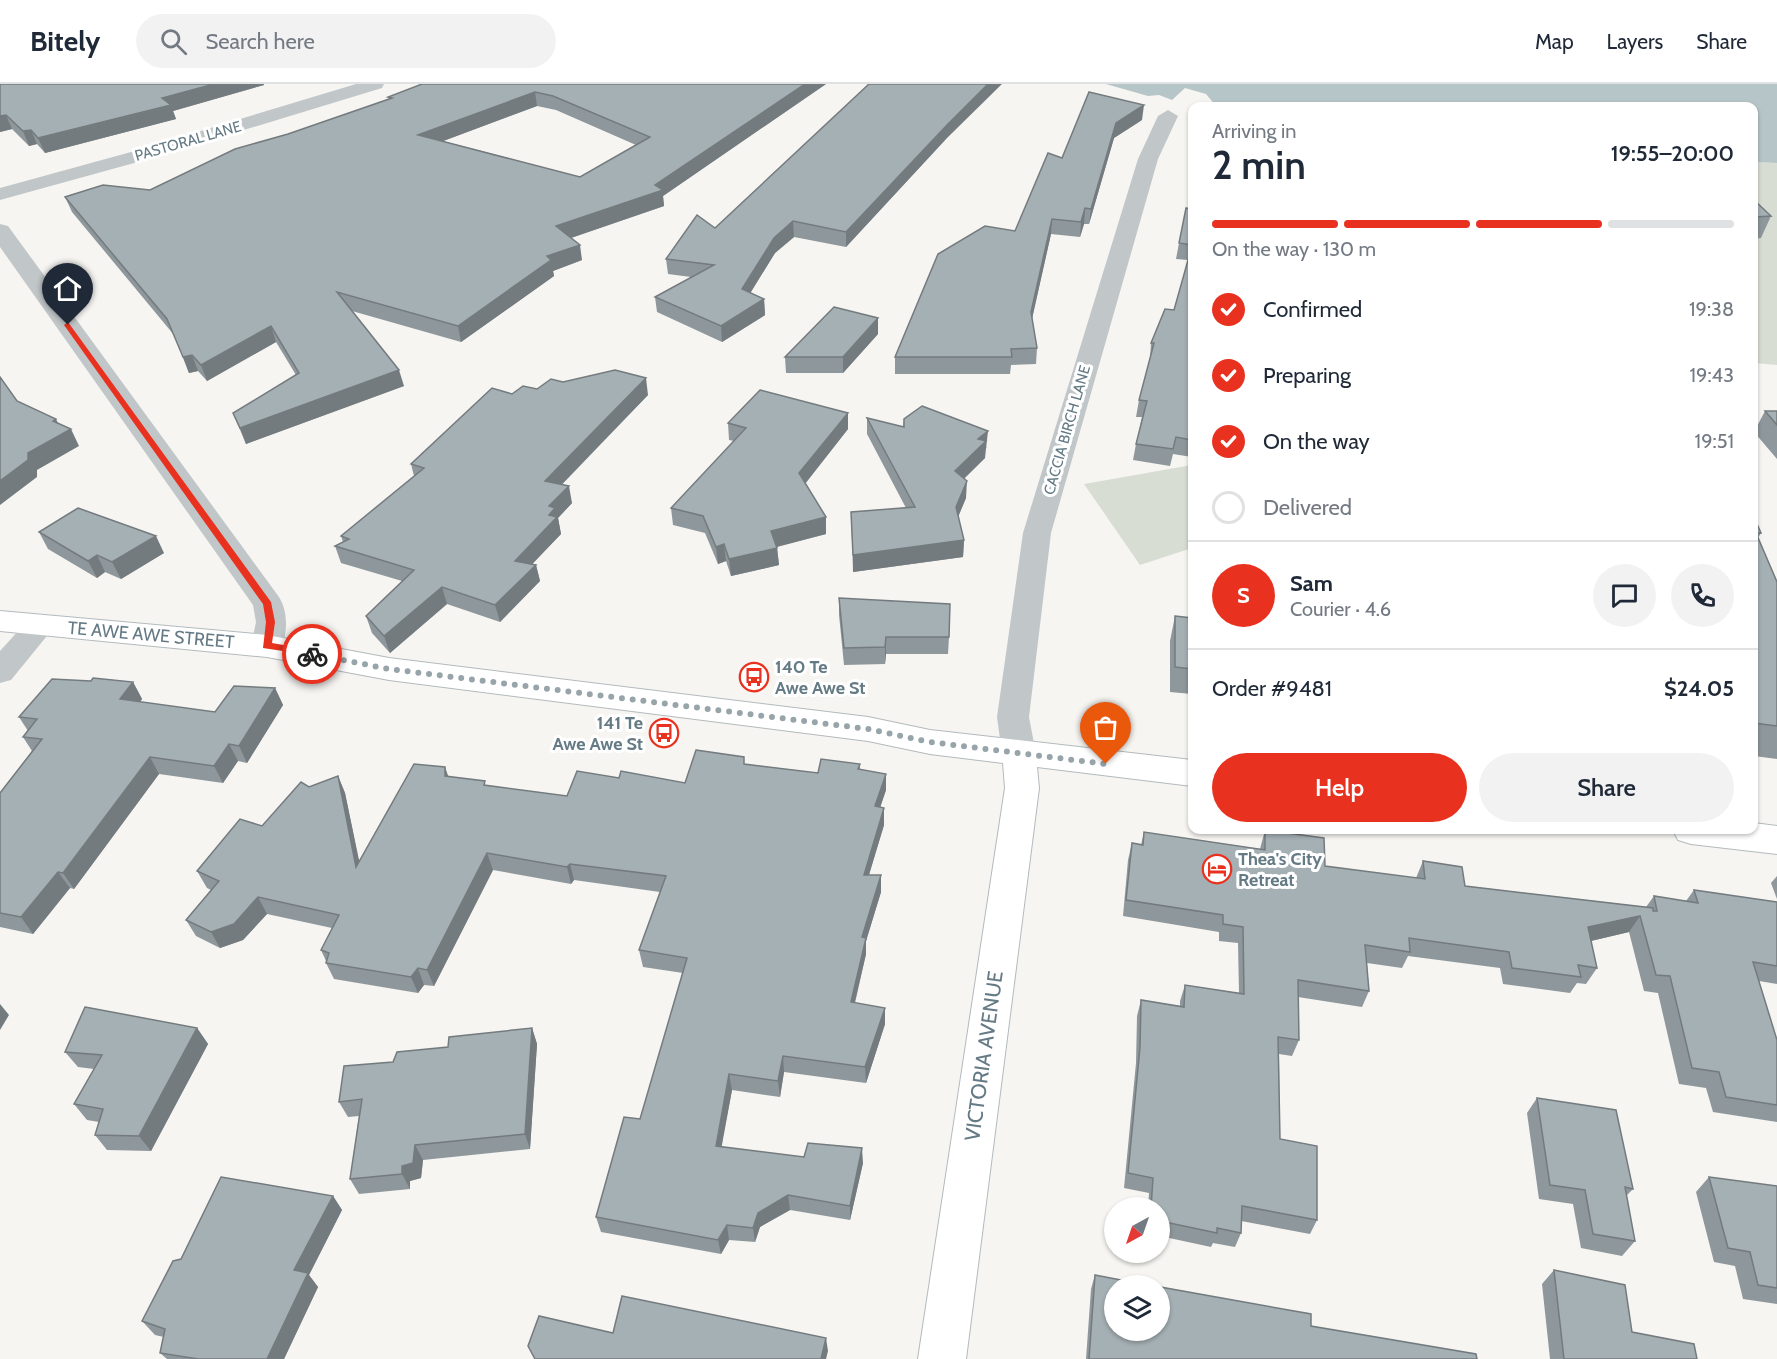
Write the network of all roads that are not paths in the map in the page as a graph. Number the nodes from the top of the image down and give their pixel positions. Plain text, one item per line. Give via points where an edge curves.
1 (375, 84) edge
2 (1168, 116) dead end
3 (0, 194) edge
4 (0, 231) edge
5 (0, 621) edge
6 (40, 626) junction
7 (267, 646) junction
8 (0, 672) edge
9 (1019, 754) junction
10 (1188, 773) edge
11 (1725, 834) edge
12 (1777, 840) edge
13 (942, 1359) edge

1 - 3 street, PASTORAL LANE
2 - 9 street, CACCIA BIRCH LANE via 1148,159 1037,532 1013,717
4 - 7 street via 268,604 271,622
5 - 6 main road, TE AWE AWE STREET
6 - 7 main road, TE AWE AWE STREET
6 - 8 street
7 - 9 main road, TE AWE AWE STREET via 389,669 868,729
9 - 10 main road, TE AWE AWE STREET
9 - 13 main road, VICTORIA AVENUE via 1022,788
11 - 12 main road

